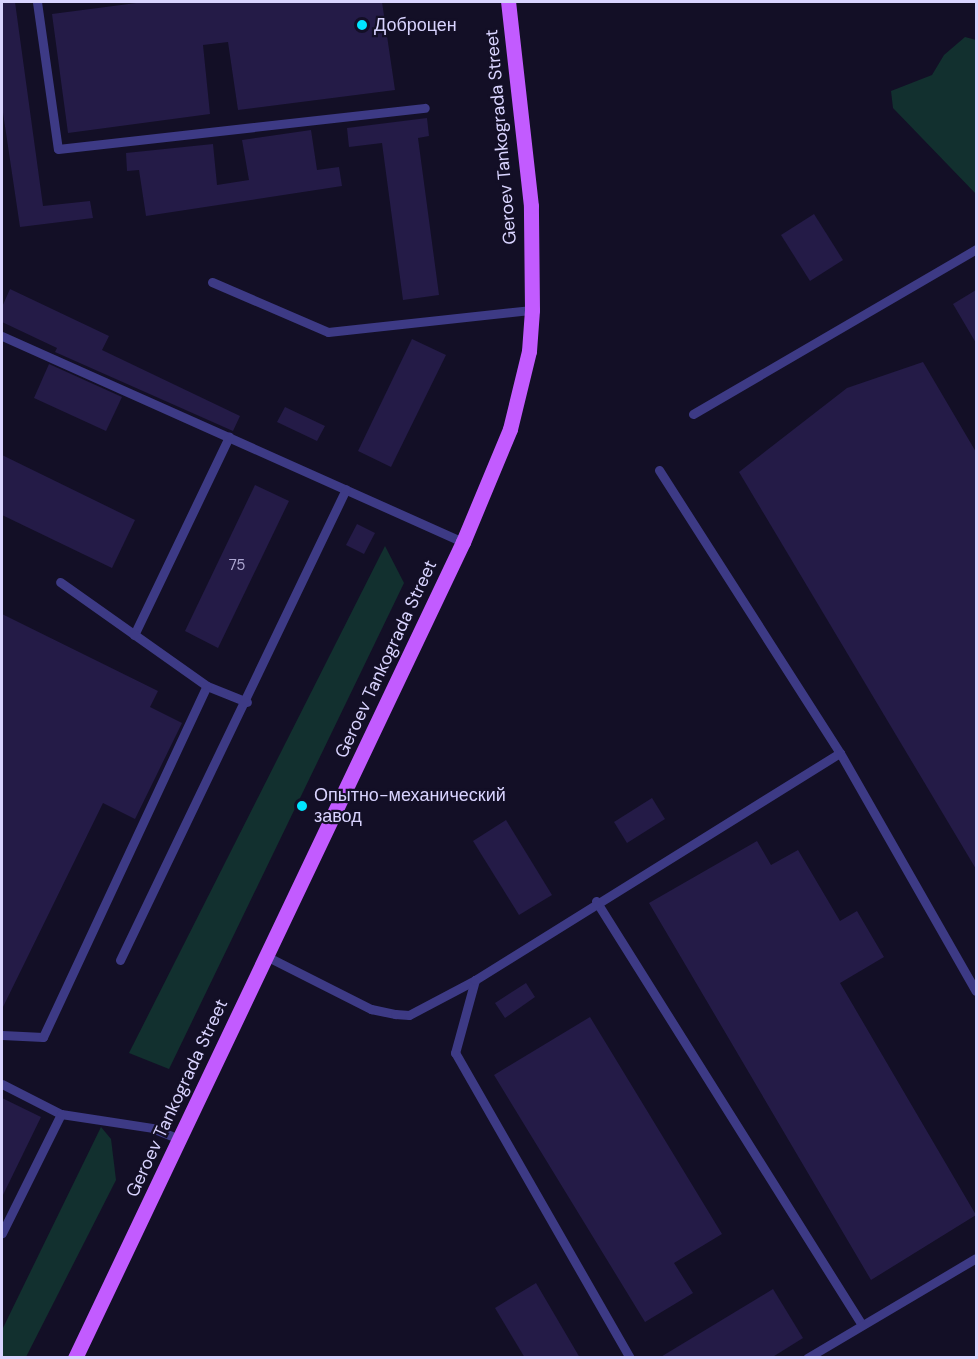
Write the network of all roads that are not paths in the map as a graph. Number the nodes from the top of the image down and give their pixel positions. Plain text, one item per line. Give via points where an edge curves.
1 (37, 2) edge
2 (508, 2) edge
3 (425, 108) dead end
4 (976, 249) edge
5 (212, 282) dead end
6 (532, 310) junction
7 (2, 336) edge
8 (693, 414) dead end
9 (229, 437) junction
10 (659, 470) dead end
11 (346, 489) junction
12 (463, 542) junction
13 (60, 582) dead end
14 (134, 635) junction
15 (207, 686) junction
16 (247, 702) junction
17 (840, 753) junction
18 (596, 901) junction
19 (266, 956) junction
20 (120, 960) dead end
21 (475, 980) junction
22 (976, 991) edge
23 (2, 1035) edge
24 (2, 1084) edge
25 (61, 1114) junction
26 (179, 1139) junction
27 (2, 1233) edge
28 (976, 1258) edge
29 (861, 1324) junction
30 (75, 1358) edge
31 (630, 1358) edge
32 (807, 1358) edge

1 - 3 lane via 58,149
2 - 6 main road, Geroev Tankograda Street via 531,206
4 - 8 lane
5 - 6 lane via 328,332
6 - 12 main road, Geroev Tankograda Street via 529,351 510,429
7 - 9 lane
9 - 11 lane
9 - 14 lane
10 - 17 lane
11 - 12 lane
11 - 16 lane
12 - 19 main road, Geroev Tankograda Street
13 - 14 lane
14 - 15 lane
15 - 16 lane
15 - 23 lane via 43,1037
16 - 20 lane
17 - 18 lane
17 - 22 lane
18 - 21 lane
18 - 29 lane
19 - 21 lane via 371,1009 395,1014 409,1015
19 - 26 main road, Geroev Tankograda Street
21 - 31 lane via 455,1053
24 - 25 lane
25 - 26 lane via 152,1128
25 - 27 lane
26 - 30 main road, Geroev Tankograda Street
28 - 29 lane
29 - 32 lane

